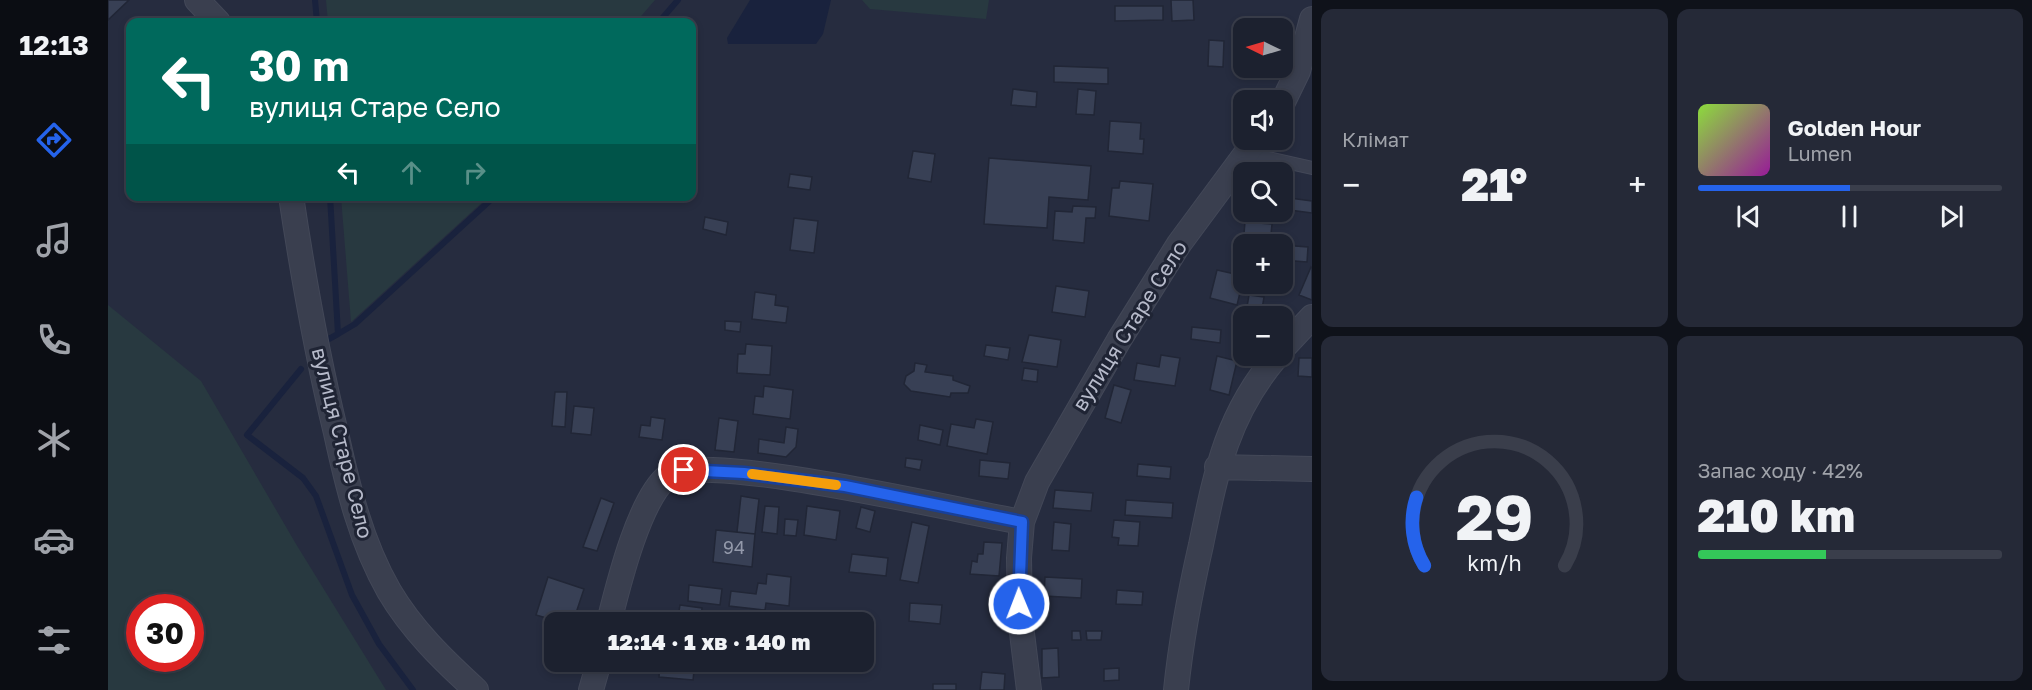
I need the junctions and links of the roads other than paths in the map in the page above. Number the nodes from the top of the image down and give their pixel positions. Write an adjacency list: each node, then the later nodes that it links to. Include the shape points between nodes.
1 (197, 0): 2 (street)
2 (214, 18)
3 (1312, 19): 4 (street)
4 (1289, 90)
5 (1248, 150): 14 (street, вулиця Старе Село, via 1179,244 1119,340 1037,482)
6 (1262, 150): 7 (lane)
7 (1312, 168)
8 (292, 201): 17 (street, вулиця Старе Село, via 331,413 367,544 403,613 439,656)
9 (1312, 317): 10 (street)
10 (1293, 337)
11 (1269, 366): 12 (street, via 1247,395)
12 (1217, 467): 13 (street); 20 (street, via 1186,616)
13 (1312, 468)
14 (1022, 522): 15 (street, via 845,486 684,470 669,476 648,505); 19 (street, вулиця Старе Село, via 1019,591)
15 (612, 612)
16 (596, 672): 18 (street)
17 (476, 690)
18 (591, 690)
19 (1029, 690)
20 (1176, 690)

